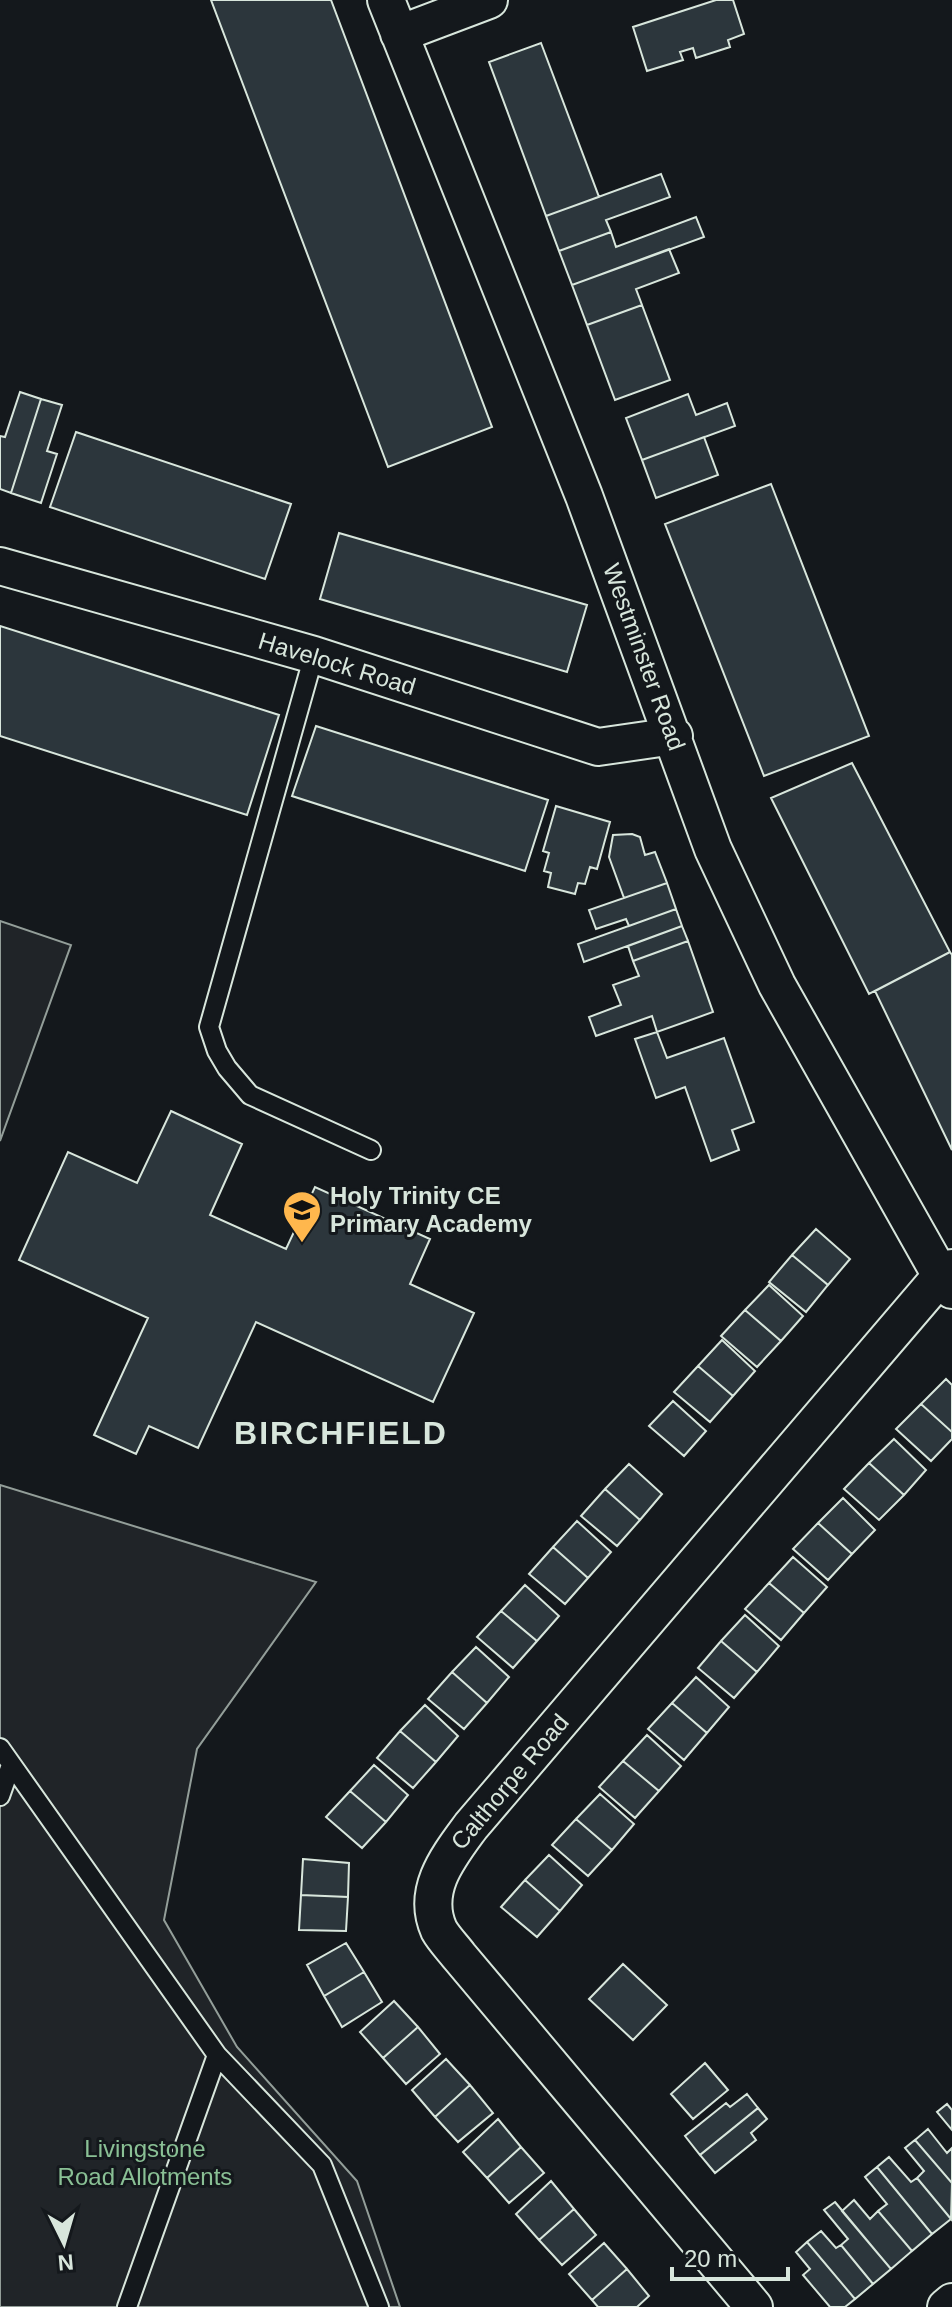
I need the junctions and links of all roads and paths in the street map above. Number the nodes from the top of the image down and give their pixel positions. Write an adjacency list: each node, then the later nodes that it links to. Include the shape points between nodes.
1 (386, 0): 3 (street, Westminster Road)
2 (489, 0): 3 (street)
3 (399, 34): 6 (street, Westminster Road)
4 (0, 566): 5 (street, Havelock Road)
5 (314, 655): 6 (street, Havelock Road, via 598,747); 7 (lane, via 209,1027 227,1068 250,1095)
6 (674, 736): 8 (street, Westminster Road, via 713,849 777,985)
7 (371, 1150)
8 (948, 1278): 16 (street, Calthorpe Road, via 471,1826 443,1863 435,1888 439,1930)
9 (0, 1748): 10 (lane)
10 (11, 1765): 11 (lane); 12 (lane)
11 (0, 1796)
12 (217, 2055): 14 (lane); 15 (lane, via 322,2165)
13 (952, 2302): 17 (street)
14 (127, 2307)
15 (379, 2307)
16 (754, 2307)
17 (946, 2307)

